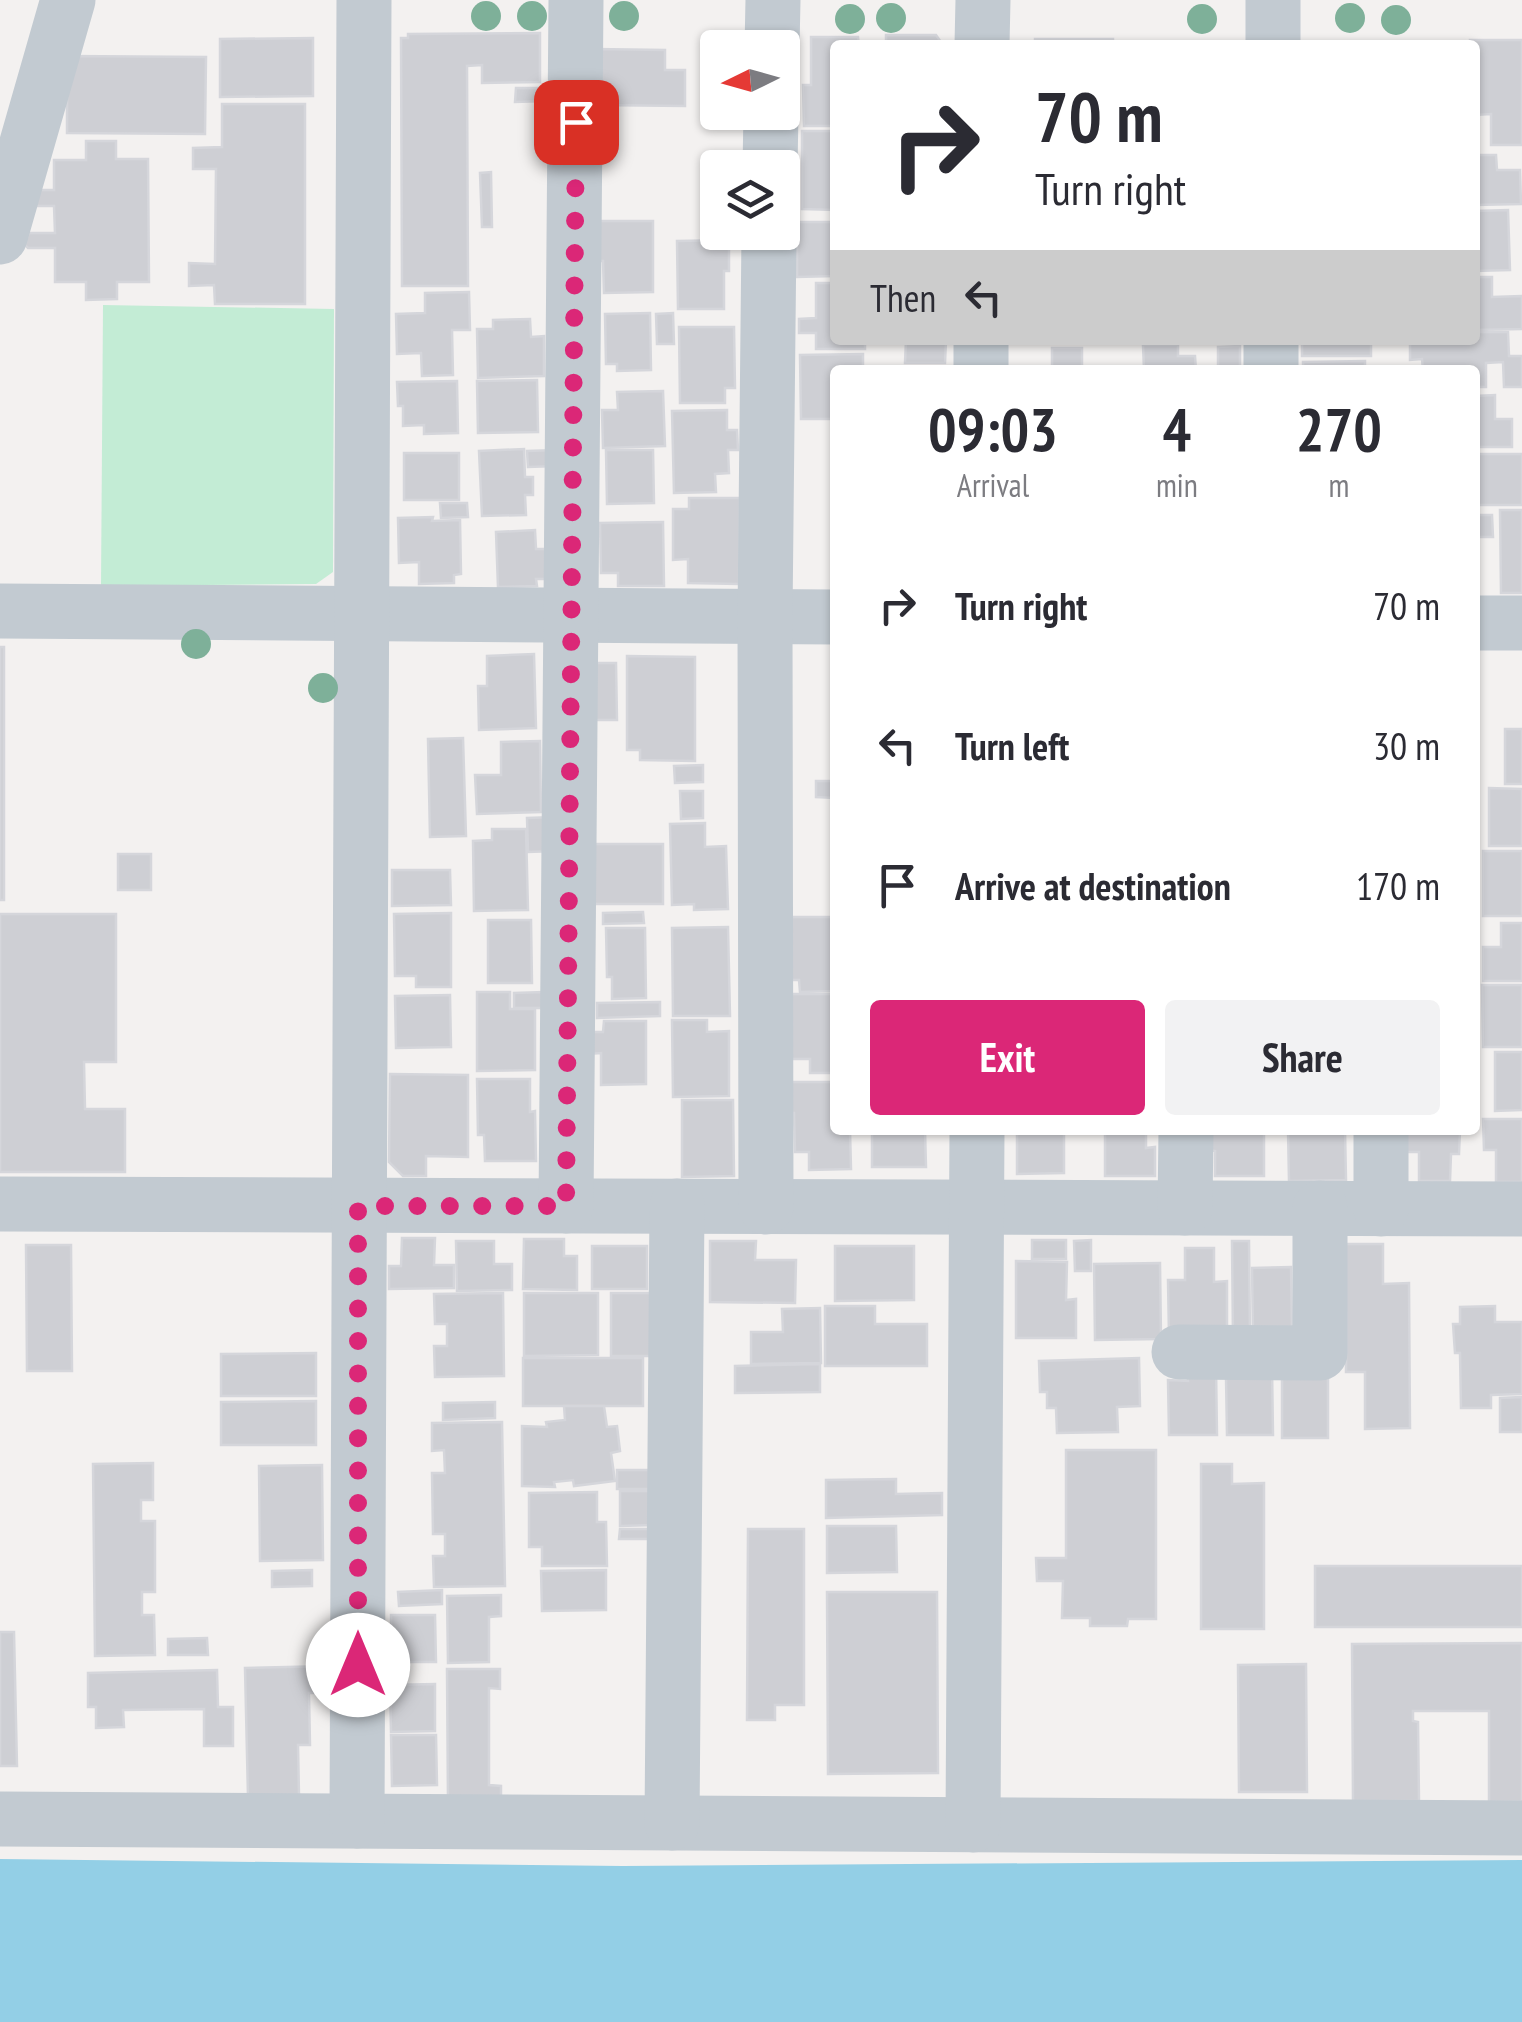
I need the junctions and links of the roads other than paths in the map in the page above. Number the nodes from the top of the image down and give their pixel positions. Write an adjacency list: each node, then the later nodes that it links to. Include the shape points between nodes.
1 (68, 0): 10 (street)
2 (364, 0): 13 (street)
3 (576, 0): 14 (street)
4 (773, 0): 7 (street)
5 (983, 0): 8 (street)
6 (1273, 0): 9 (street)
7 (772, 30)
8 (982, 40)
9 (1273, 40)
10 (0, 237)
11 (770, 250): 15 (street)
12 (0, 611): 13 (street)
13 (362, 614): 14 (street); 23 (street)
14 (572, 615): 15 (street); 24 (street)
15 (765, 617): 16 (street); 26 (street)
16 (830, 617)
17 (1480, 622): 18 (street)
18 (1522, 623)
19 (976, 1135): 27 (street)
20 (1186, 1135): 28 (street)
21 (1381, 1135): 30 (street)
22 (0, 1204): 23 (street)
23 (358, 1206): 24 (street); 34 (street)
24 (566, 1206): 25 (street)
25 (677, 1206): 26 (street); 35 (street)
26 (766, 1207): 27 (street)
27 (976, 1208): 28 (street); 36 (street)
28 (1185, 1208): 29 (street)
29 (1320, 1208): 30 (street); 32 (street, via 1320,1353)
30 (1380, 1209): 31 (street)
31 (1522, 1209)
32 (1179, 1352)
33 (0, 1819): 34 (street)
34 (358, 1821): 35 (street)
35 (672, 1823): 36 (street)
36 (973, 1824): 37 (street)
37 (1522, 1828)

